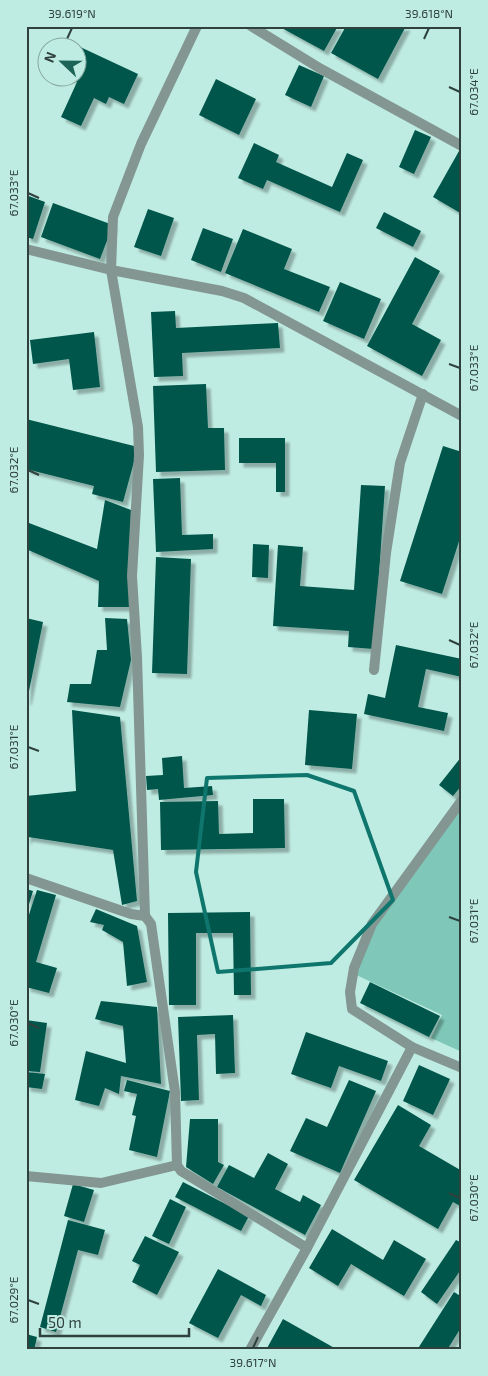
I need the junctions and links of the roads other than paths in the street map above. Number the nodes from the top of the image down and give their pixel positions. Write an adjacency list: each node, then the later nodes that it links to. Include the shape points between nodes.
1 (197, 26): 5 (street, via 141,144 113,217)
2 (251, 26): 3 (street)
3 (462, 146)
4 (26, 249): 5 (street)
5 (111, 270): 6 (street, via 244,298); 11 (street, via 138,427 132,576)
6 (423, 394): 7 (street); 8 (street, via 400,463 386,553)
7 (462, 416)
8 (374, 670)
9 (462, 800): 12 (street, via 372,924 354,968 350,992 352,1009)
10 (26, 878): 11 (street)
11 (145, 916): 14 (street, via 151,924 175,1092)
12 (412, 1047): 13 (street); 16 (street)
13 (462, 1068)
14 (177, 1165): 15 (street, via 102,1183); 16 (street, via 181,1171)
15 (26, 1176)
16 (307, 1248): 17 (street)
17 (250, 1350)

